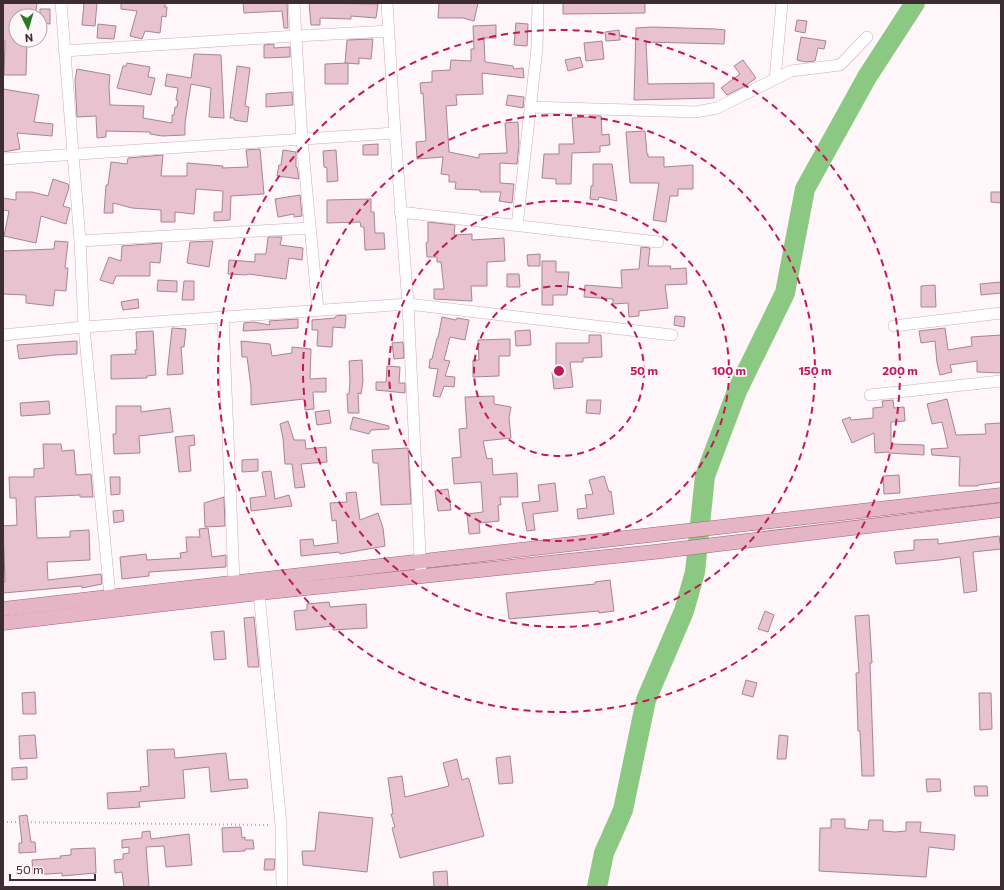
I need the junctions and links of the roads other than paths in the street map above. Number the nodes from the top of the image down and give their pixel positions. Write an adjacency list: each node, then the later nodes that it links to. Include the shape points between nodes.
1 (60, 3): 9 (street)
2 (294, 3): 7 (street)
3 (388, 3): 6 (street)
4 (538, 3): 11 (street, via 537,48)
5 (782, 3): 10 (street)
6 (389, 31): 7 (street); 12 (street)
7 (296, 36): 9 (street); 13 (street)
8 (866, 37): 10 (street, via 840,65 791,71)
9 (64, 51): 14 (street)
10 (775, 79): 11 (street, via 717,108 696,112)
11 (530, 107): 17 (street)
12 (395, 133): 13 (street); 16 (street)
13 (302, 140): 14 (street); 18 (street)
14 (73, 155): 15 (street); 19 (street)
15 (3, 159)
16 (400, 212): 17 (street); 21 (street)
17 (517, 226): 20 (street)
18 (310, 228): 19 (street); 22 (street)
19 (80, 241): 26 (street)
20 (658, 242)
21 (408, 304): 22 (street); 28 (street); 33 (street)
22 (318, 310): 24 (street)
23 (1001, 313): 25 (street)
24 (222, 317): 26 (street); 35 (street)
25 (894, 326)
26 (84, 327): 27 (street); 37 (street)
27 (3, 335)
28 (672, 335)
29 (1001, 381): 30 (street)
30 (870, 395)
31 (1001, 495): 33 (main road)
32 (1001, 510): 34 (main road, via 654,552)
33 (420, 560): 34 (street); 35 (main road)
34 (421, 576): 36 (main road)
35 (234, 581): 37 (main road)
36 (258, 593): 39 (main road); 40 (street, via 281,825)
37 (110, 596): 38 (main road)
38 (3, 609)
39 (3, 623)
40 (282, 887)

